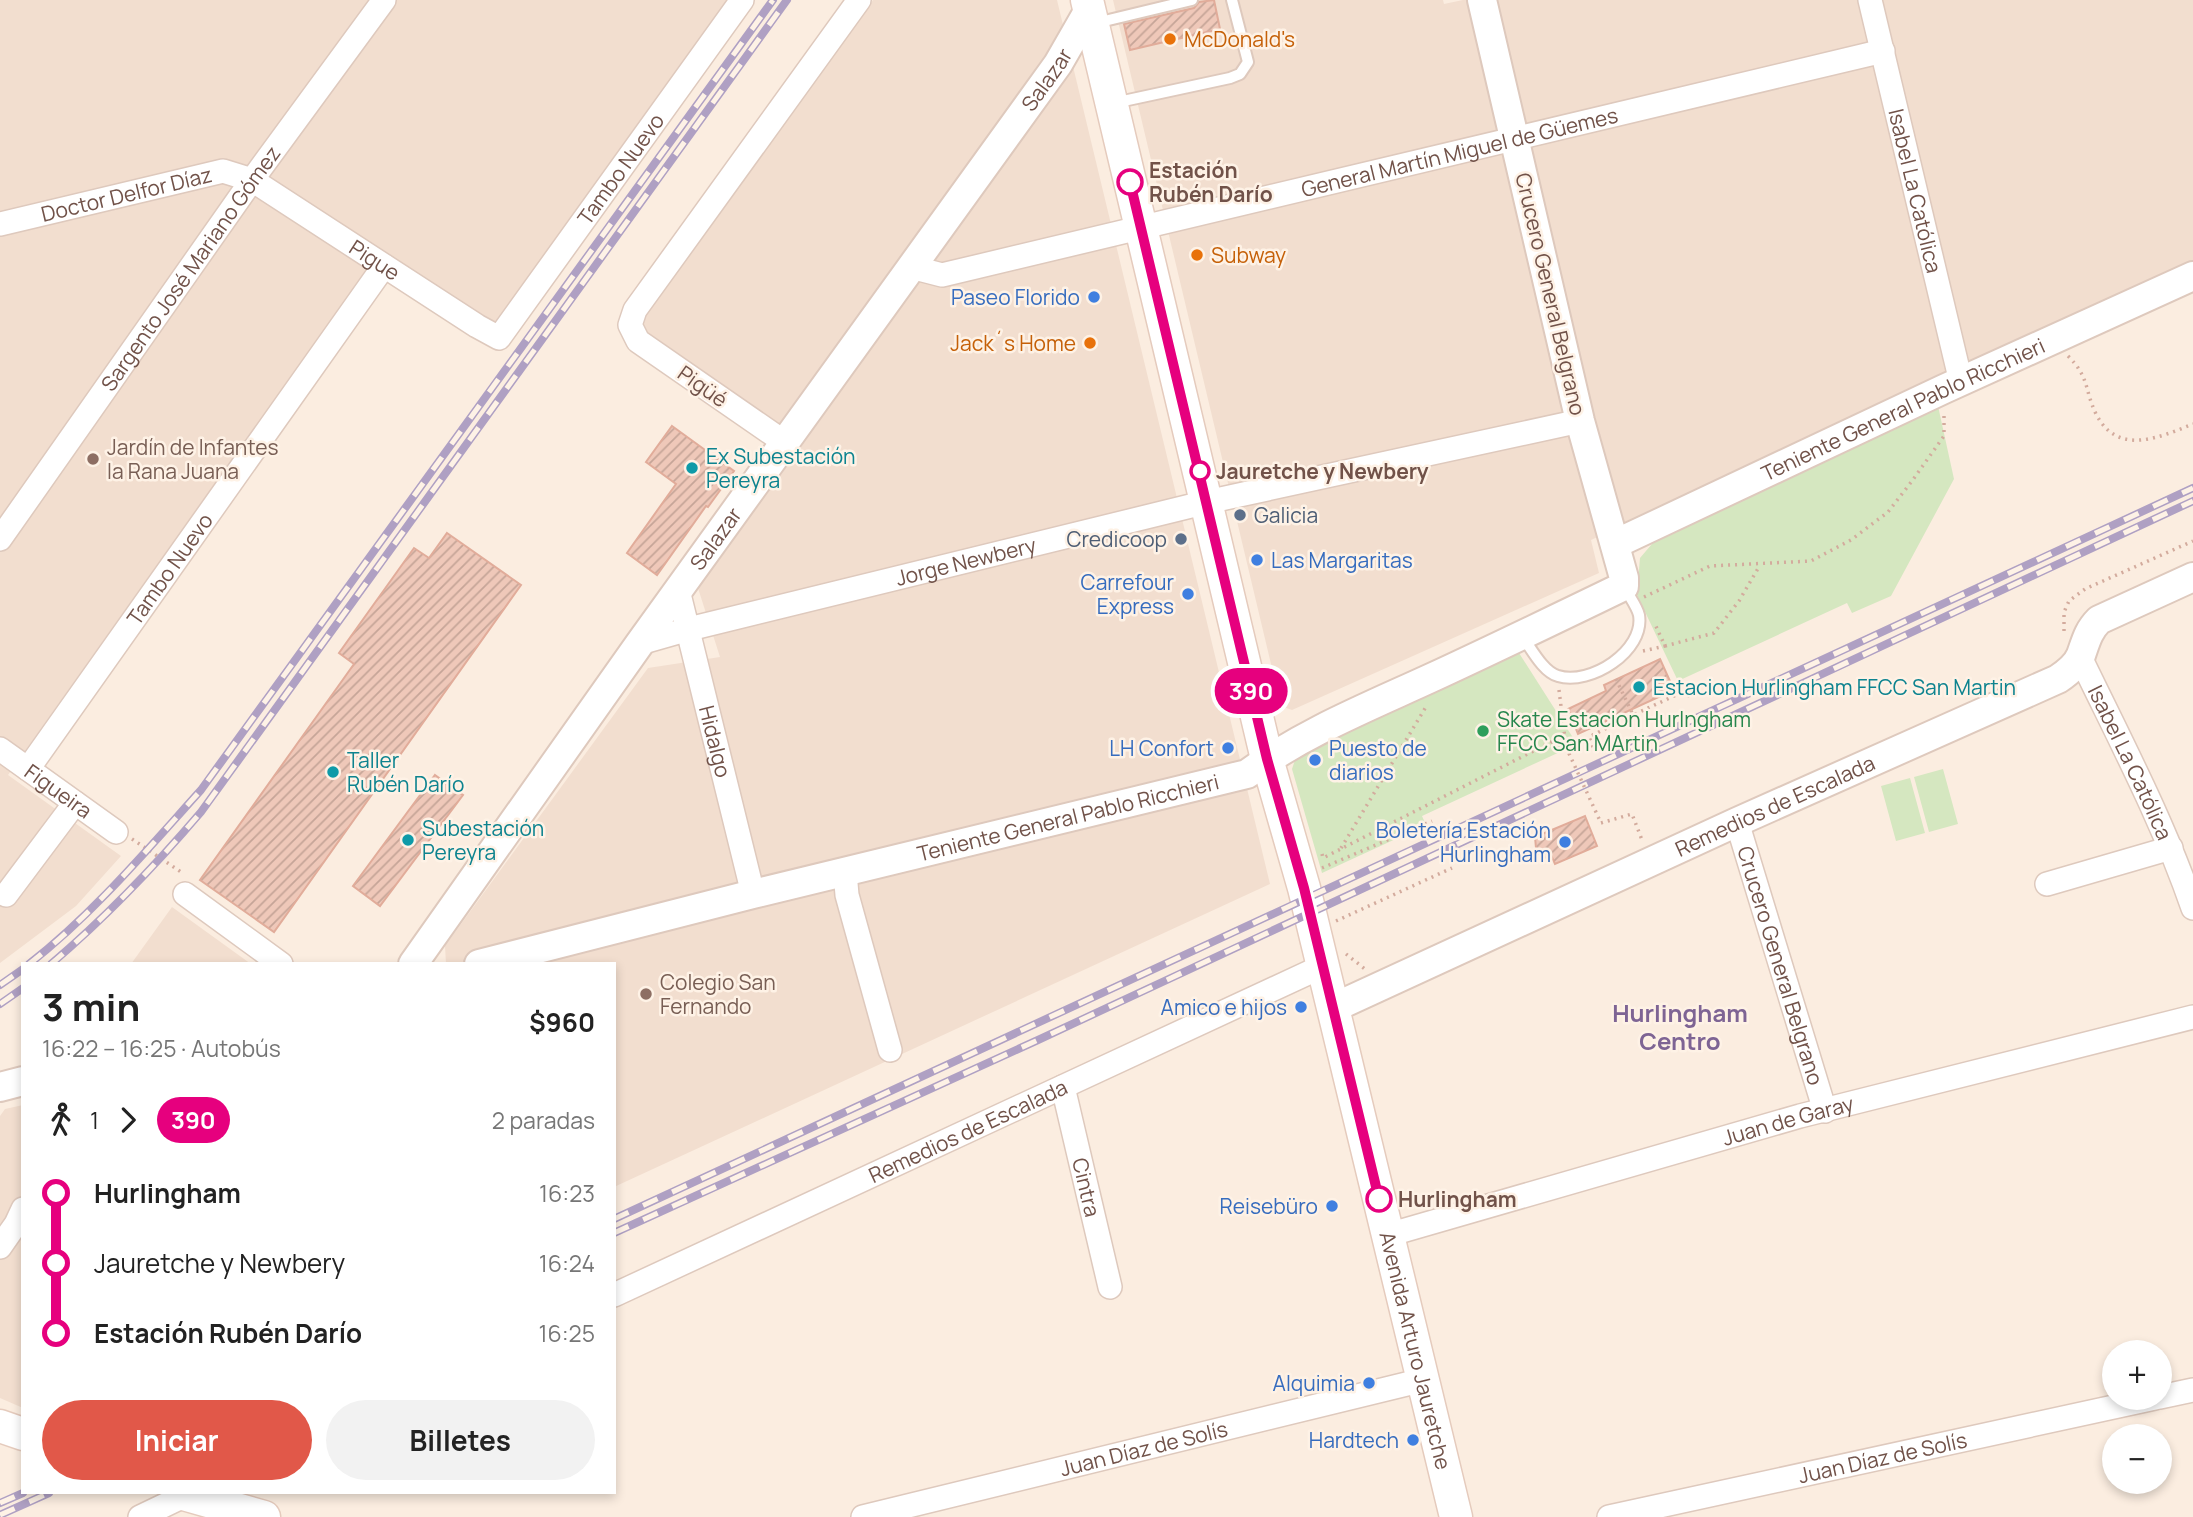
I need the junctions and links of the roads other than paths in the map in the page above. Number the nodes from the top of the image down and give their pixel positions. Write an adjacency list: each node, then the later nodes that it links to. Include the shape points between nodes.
1 (384, 0): 12 (street, Sargento José Mariano Gómez)
2 (742, 0): 18 (street, Tambo Nuevo)
3 (859, 0): 21 (street, Pigüé, via 635,310 630,325 638,341)
4 (1192, 0): 8 (lane)
5 (1232, 0): 10 (lane, via 1248,62 1240,74)
6 (1482, 0): 11 (street, Crucero General Belgrano)
7 (1870, 0): 9 (street, Isabel La Católica)
8 (1089, 11): 10 (main road, Avenida Arturo Jauretche); 16 (street, Salazar, via 1058,64)
9 (1883, 51): 11 (street, General Martín Miguel de Güemes); 19 (street, Isabel La Católica)
10 (1111, 104): 14 (main road, Avenida Arturo Jauretche)
11 (1514, 139): 14 (street, General Martín Miguel de Güemes); 20 (street, Crucero General Belgrano)
12 (252, 180): 13 (street, Doctor Delfor Díaz, via 223,171); 15 (street, Pigue); 23 (street, Sargento José Mariano Gómez)
13 (0, 224)
14 (1141, 226): 16 (street, General Martín Miguel de Güemes, via 942,275); 22 (main road, Avenida Arturo Jauretche)
15 (384, 265): 18 (street, Pigue); 34 (street, Tambo Nuevo)
16 (911, 267): 21 (street, Salazar)
17 (2193, 276): 19 (street, Teniente General Pablo Ricchieri)
18 (499, 338)
19 (1953, 385): 24 (street, Teniente General Pablo Ricchieri)
20 (1580, 421): 22 (street, Jorge Newbery); 24 (street, Crucero General Belgrano)
21 (784, 442): 26 (street, Salazar)
22 (1207, 502): 28 (street, Jorge Newbery); 33 (main road, Avenida Arturo Jauretche)
23 (4, 528)
24 (1615, 544): 27 (street, Crucero General Belgrano)
25 (2193, 577): 31 (street, Remedios de Escalada, via 2099,620)
26 (678, 590): 28 (street, Hidalgo); 30 (street, Salazar)
27 (1633, 592): 29 (street, Teniente General Pablo Ricchieri); 29 (lane, via 1639,614 1633,645 1590,674 1557,676)
28 (689, 629): 30 (street, Jorge Newbery); 42 (street, Hidalgo)
29 (1522, 636): 33 (street, Teniente General Pablo Ricchieri, via 1331,723)
30 (640, 643): 46 (street, Salazar)
31 (2080, 657): 36 (street, Remedios de Escalada, via 2058,679); 38 (street, Isabel La Católica)
32 (0, 749): 34 (street, Figueira)
33 (1267, 759): 39 (street, Teniente General Pablo Ricchieri, via 1247,774); 48 (main road, Avenida Arturo Jauretche)
34 (28, 769): 35 (street, Figueira)
35 (75, 803): 37 (street, Figueira); 43 (street)
36 (1737, 822): 49 (street, Remedios de Escalada); 55 (street, Crucero General Belgrano)
37 (116, 832)
38 (2171, 848): 40 (street); 44 (street, Isabel La Católica)
39 (845, 872): 42 (street, Teniente General Pablo Ricchieri); 51 (street, via 846,895)
40 (2047, 884)
41 (185, 894): 45 (street)
42 (754, 894): 47 (street, Teniente General Pablo Ricchieri)
43 (6, 895)
44 (2193, 908)
45 (278, 962)
46 (413, 962)
47 (487, 962)
48 (1323, 966): 49 (main road, Avenida Arturo Jauretche); 54 (street, Remedios de Escalada)
49 (1333, 1007): 57 (main road, Avenida Arturo Jauretche)
50 (2193, 1017): 55 (street, Juan de Garay)
51 (890, 1050)
52 (21, 1082): 53 (street)
53 (0, 1087)
54 (1063, 1087): 59 (street, Cintra); 60 (street, Remedios de Escalada)
55 (1825, 1111): 57 (street, Juan de Garay)
56 (21, 1213): 58 (street)
57 (1388, 1235): 61 (main road, Avenida Arturo Jauretche)
58 (0, 1247)
59 (1111, 1287)
60 (616, 1294)
61 (1423, 1380): 71 (street, Juan Díaz de Solís); 72 (main road, Avenida Arturo Jauretche)
62 (2193, 1390): 63 (street, Juan Díaz de Solís)
63 (2172, 1395)
64 (2102, 1410): 73 (street, Juan Díaz de Solís)
65 (0, 1426): 66 (main road)
66 (21, 1433)
67 (183, 1494): 69 (street)
68 (188, 1494): 70 (main road)
69 (146, 1516)
70 (264, 1517)
71 (863, 1517)
72 (1456, 1517)
73 (1609, 1517)

